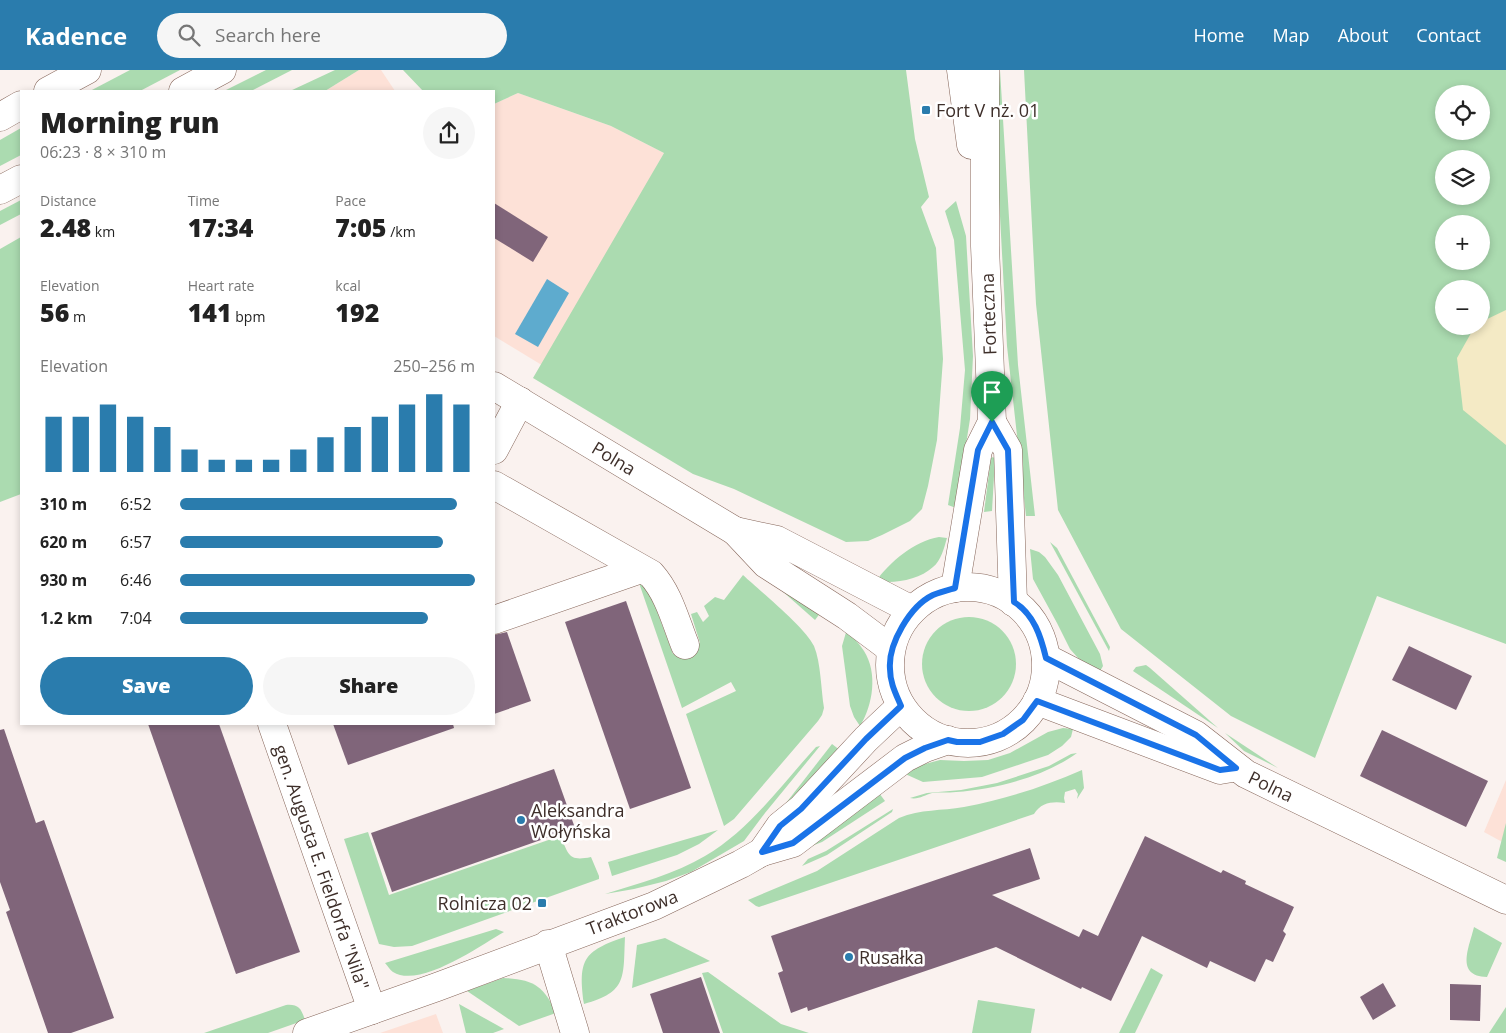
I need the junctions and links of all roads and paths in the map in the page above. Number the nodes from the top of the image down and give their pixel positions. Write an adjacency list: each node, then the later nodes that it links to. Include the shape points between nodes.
1 (87, 70): 5 (street)
2 (222, 70): 6 (street)
3 (961, 70): 11 (street, Forteczna)
4 (985, 70): 11 (street, Forteczna)
5 (50, 90)
6 (185, 90)
7 (20, 106): 8 (street)
8 (0, 117)
9 (20, 180): 10 (street)
10 (0, 190)
11 (985, 246): 14 (street, Forteczna)
12 (495, 387): 13 (street, Polna)
13 (520, 401): 15 (street); 17 (street, Polna)
14 (992, 422): 19 (street, Forteczna, via 978,450); 20 (street, via 1008,450)
15 (495, 448)
16 (495, 486): 18 (street)
17 (735, 531): 21 (street, Polna, via 777,540); 24 (street, Polna, via 766,564 847,616)
18 (641, 569): 22 (street); 23 (street, via 661,585)
19 (955, 588): 20 (street, via 990,591); 21 (street, via 932,596)
20 (1014, 602): 25 (street, via 1031,620 1041,638)
21 (912, 610): 24 (street)
22 (495, 620)
23 (684, 645)
24 (891, 649): 27 (street, via 889,669)
25 (1046, 658): 26 (street, via 1044,688); 30 (street, Polna, via 1196,735)
26 (1037, 701): 29 (street, via 1023,720 1003,734 980,742); 30 (street, via 1220,770)
27 (901, 706): 29 (street, via 934,736); 31 (street, Traktorowa, via 801,809 780,826)
28 (272, 725): 34 (street, gen. Augusta E. Fieldorfa "Nila")
29 (948, 740): 31 (street, via 905,758 793,843)
30 (1236, 768): 32 (street, Polna)
31 (762, 852): 33 (street, Traktorowa, via 654,906)
32 (1506, 900)
33 (548, 944): 34 (street, Traktorowa); 36 (street)
34 (372, 1010): 35 (street, Traktorowa)
35 (307, 1033)
36 (575, 1033)

